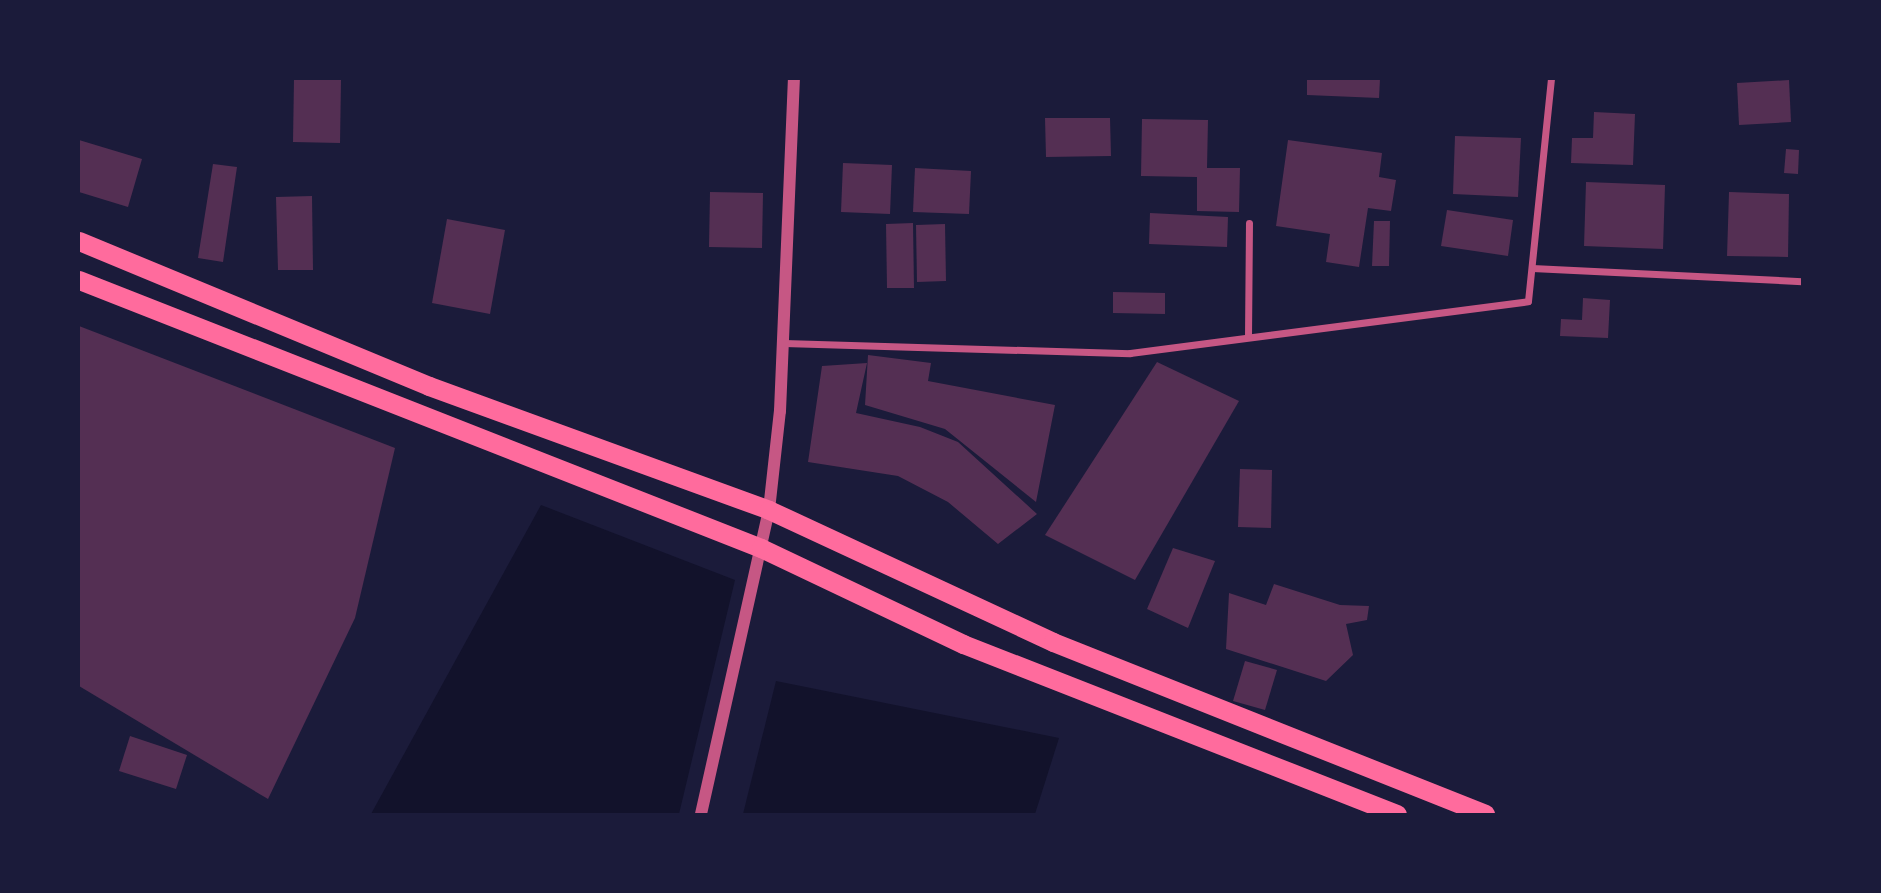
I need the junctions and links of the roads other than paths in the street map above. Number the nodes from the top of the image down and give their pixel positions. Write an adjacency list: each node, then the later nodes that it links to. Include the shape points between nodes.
1 (794, 79): 9 (street)
2 (1551, 79): 5 (street)
3 (1249, 223): 8 (street)
4 (79, 240): 10 (highway, via 429,386)
5 (1532, 268): 7 (street); 8 (street, via 1528,301)
6 (79, 280): 11 (highway)
7 (1802, 281)
8 (1248, 337): 9 (street, via 1130,353)
9 (784, 342): 10 (street)
10 (769, 510): 11 (street); 14 (highway, via 1054,642)
11 (761, 548): 12 (street); 13 (highway, via 963,644)
12 (701, 814)
13 (1397, 814)
14 (1485, 814)

